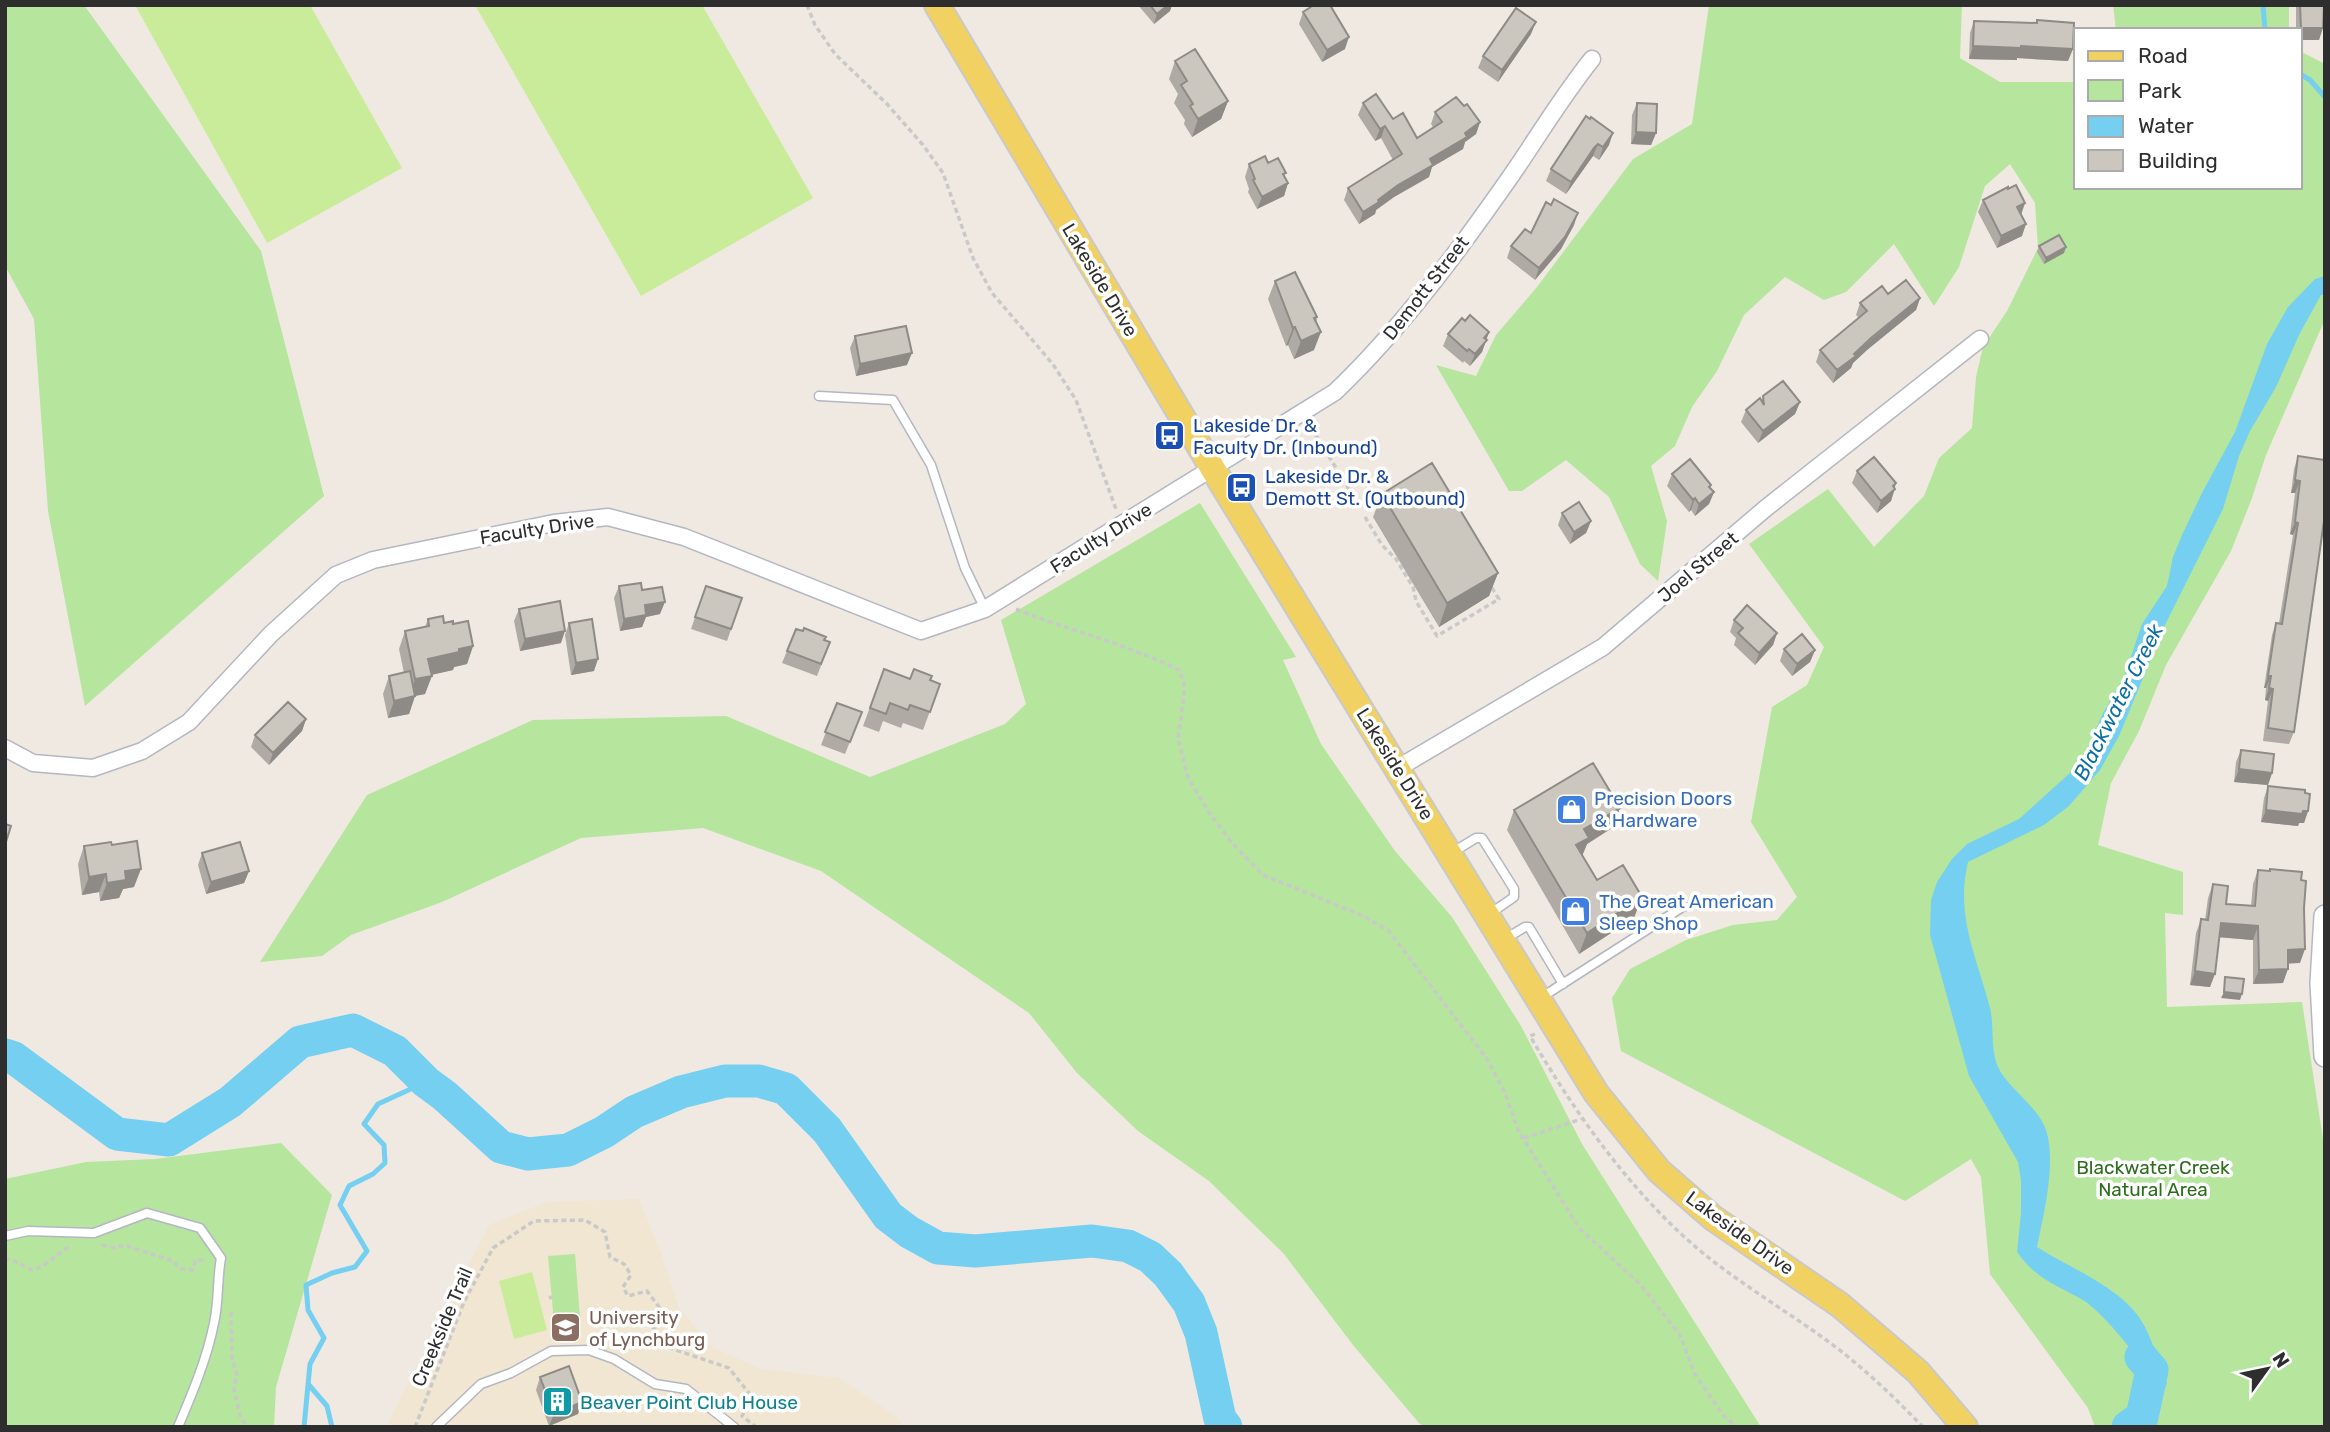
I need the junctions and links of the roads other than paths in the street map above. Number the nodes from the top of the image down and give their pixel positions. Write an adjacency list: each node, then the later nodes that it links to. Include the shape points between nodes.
1 (937, 5): 5 (main road, Lakeside Drive)
2 (1592, 59): 5 (street, Demott Street, via 1481,219 1373,356 1335,391)
3 (1980, 339): 8 (street, Joel Street, via 1766,508 1603,647)
4 (819, 396): 6 (lane, via 894,400 931,465 965,568)
5 (1213, 469): 6 (street, Faculty Drive); 8 (main road, Lakeside Drive)
6 (985, 609): 7 (street, Faculty Drive, via 921,631 684,537 608,517 554,523 373,560 337,575 271,634 189,722 142,751 93,768 33,763)
7 (5, 748)
8 (1398, 768): 9 (main road, Lakeside Drive)
9 (1450, 853): 11 (main road, Lakeside Drive); 11 (lane, via 1476,838 1487,842 1516,893)
10 (1684, 906): 14 (lane)
11 (1487, 915): 13 (main road, Lakeside Drive)
12 (2325, 916): 16 (main road, via 2321,983)
13 (1503, 941): 14 (lane, via 1525,926 1529,928); 15 (main road, Lakeside Drive)
14 (1563, 984): 15 (lane)
15 (1538, 999): 21 (main road, Lakeside Drive, via 1596,1093 1659,1171 1713,1218 1840,1305 1918,1372)
16 (2325, 1056)
17 (5, 1236): 18 (lane, via 28,1231 94,1233 147,1213 200,1228 221,1258 215,1321)
18 (178, 1427)
19 (436, 1427): 20 (lane, via 481,1384 551,1351 589,1350 655,1384 687,1389)
20 (734, 1427)
21 (1965, 1427)

